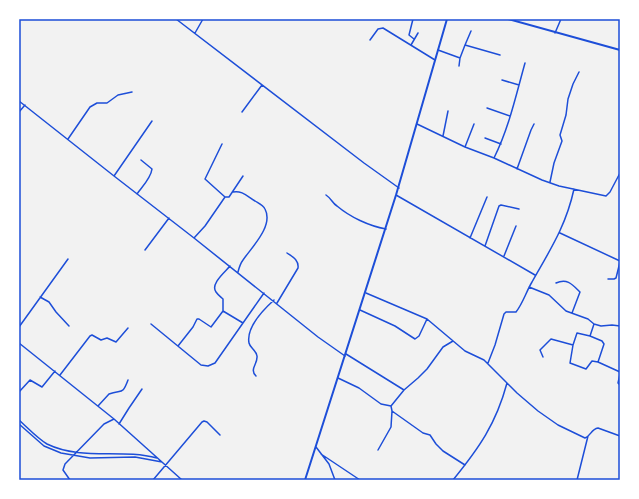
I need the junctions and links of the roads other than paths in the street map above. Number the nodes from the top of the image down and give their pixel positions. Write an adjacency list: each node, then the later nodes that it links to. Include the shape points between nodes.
1 (176, 19): 9 (street)
2 (203, 19): 9 (street)
3 (413, 19): 12 (street, via 409,35)
4 (447, 19): 16 (main road)
5 (508, 19): 11 (main road)
6 (556, 20): 7 (street)
7 (560, 20): 11 (street)
8 (470, 31): 15 (street)
9 (194, 33): 25 (street)
10 (418, 33): 12 (street)
11 (555, 33): 17 (main road)
12 (414, 39): 14 (street)
13 (370, 40): 14 (street, via 382,27)
14 (411, 45): 20 (street)
15 (465, 45): 18 (street); 19 (street)
16 (438, 50): 19 (street); 20 (main road)
17 (620, 50)
18 (500, 55)
19 (460, 58): 22 (street)
20 (435, 60): 36 (main road)
21 (525, 63): 26 (street)
22 (459, 66)
23 (579, 72): 51 (street, via 568,99 560,135 562,141)
24 (502, 80): 26 (street)
25 (262, 84): 33 (street); 52 (street)
26 (519, 85): 34 (street)
27 (132, 92): 41 (street, via 90,107)
28 (19, 101): 29 (street)
29 (25, 105): 32 (street); 41 (street)
30 (487, 108): 34 (street)
31 (448, 111): 39 (street)
32 (19, 112)
33 (242, 112)
34 (510, 116): 43 (street)
35 (152, 121): 49 (street)
36 (417, 124): 39 (street); 52 (main road)
37 (474, 124): 44 (street)
38 (534, 124): 47 (street)
39 (443, 136): 44 (street)
40 (485, 138): 43 (street)
41 (68, 139): 49 (street)
42 (222, 144): 58 (street, via 205,179)
43 (501, 144): 45 (street)
44 (466, 147): 45 (street)
45 (494, 158): 47 (street)
46 (141, 160): 55 (street, via 152,171)
47 (517, 169): 51 (street)
48 (620, 173): 53 (street, via 607,196)
49 (114, 176): 55 (street)
50 (243, 176): 54 (street)
51 (550, 182): 53 (street)
52 (399, 188): 57 (main road)
53 (574, 189): 64 (street)
54 (233, 192): 58 (street, via 229,197); 74 (street, via 243,193 266,211 265,226 260,237 242,261)
55 (137, 194): 61 (street)
56 (326, 195): 63 (street, via 336,206 351,215)
57 (396, 195): 63 (main road); 66 (street)
58 (225, 197): 65 (street)
59 (487, 197): 66 (street)
60 (519, 209): 67 (street, via 499,206)
61 (169, 218): 65 (street); 68 (street)
62 (516, 226): 70 (street)
63 (386, 229): 80 (main road)
64 (560, 233): 72 (street); 75 (street)
65 (194, 238): 73 (street)
66 (470, 238): 67 (street)
67 (485, 246): 70 (street)
68 (146, 250)
69 (287, 253): 83 (street, via 296,260 298,268)
70 (503, 257): 75 (street)
71 (68, 259): 81 (street)
72 (620, 262): 76 (street, via 616,278)
73 (230, 266): 74 (street); 85 (street, via 215,286 216,292 223,299)
74 (238, 272): 79 (street)
75 (536, 275): 78 (street)
76 (608, 279)
77 (556, 283): 86 (street, via 562,280 569,282 580,292)
78 (529, 287): 86 (street, via 549,295 564,310); 103 (street, via 517,312 504,314)
79 (264, 293): 82 (street); 88 (street)
80 (366, 293): 84 (main road); 87 (street)
81 (40, 297): 91 (street, via 49,302); 93 (street)
82 (274, 300): 83 (street); 107 (street, via 253,325 249,334 250,345 257,357 253,369)
83 (277, 303): 100 (street, via 318,337)
84 (360, 310): 87 (street, via 395,326 415,339); 100 (main road)
85 (223, 311): 88 (street); 99 (street, via 211,327 197,319)
86 (572, 313): 90 (street)
87 (427, 319): 96 (street)
88 (243, 323): 99 (street, via 212,365 201,365)
89 (151, 324): 99 (street)
90 (594, 324): 92 (street); 95 (street)
91 (69, 326)
92 (620, 326)
93 (19, 327)
94 (128, 328): 106 (street, via 116,342 90,336)
95 (590, 336): 98 (street, via 577,333); 102 (street, via 604,343)
96 (453, 341): 103 (street, via 465,351); 113 (street, via 443,347 427,369)
97 (19, 343): 104 (street)
98 (573, 345): 101 (street, via 551,339 540,350); 102 (street, via 570,364 586,369 592,361)
99 (178, 346)
100 (346, 355): 108 (main road); 113 (street)
101 (543, 357)
102 (598, 362): 105 (street)
103 (488, 363): 110 (street)
104 (55, 371): 106 (street); 114 (street, via 42,388 29,380)
105 (620, 373): 111 (street)
106 (60, 375): 115 (street)
107 (256, 376)
108 (338, 378): 116 (street, via 359,388 381,404); 125 (main road)
109 (128, 380): 115 (street, via 123,391 109,394)
110 (507, 383): 123 (street, via 549,419 583,437); 133 (street, via 491,427)
111 (620, 385)
112 (142, 389): 121 (street)
113 (404, 390): 116 (street)
114 (19, 392)
115 (98, 406): 118 (street)
116 (392, 406): 117 (street)
117 (392, 411): 126 (street, via 391,427); 133 (street, via 423,433 430,435 443,451)
118 (114, 419): 121 (street); 127 (street, via 104,424)
119 (19, 420): 127 (street, via 46,443 58,449)
120 (19, 424): 129 (street, via 44,446)
121 (120, 424): 130 (street)
122 (220, 435): 132 (street, via 204,421)
123 (588, 436): 124 (street, via 598,428); 141 (street)
124 (620, 436)
125 (316, 447): 128 (street); 137 (main road)
126 (378, 450)
127 (77, 452): 129 (street); 130 (street, via 143,454)
128 (321, 454): 138 (street, via 329,464); 139 (street)
129 (73, 456): 131 (street, via 135,457); 134 (street, via 63,470)
130 (159, 459): 131 (street)
131 (163, 462): 132 (street)
132 (166, 465): 135 (street); 136 (street)
133 (465, 465): 140 (street)
134 (70, 480)
135 (154, 480)
136 (182, 480)
137 (305, 480)
138 (334, 480)
139 (360, 480)
140 (453, 480)
141 (577, 480)

